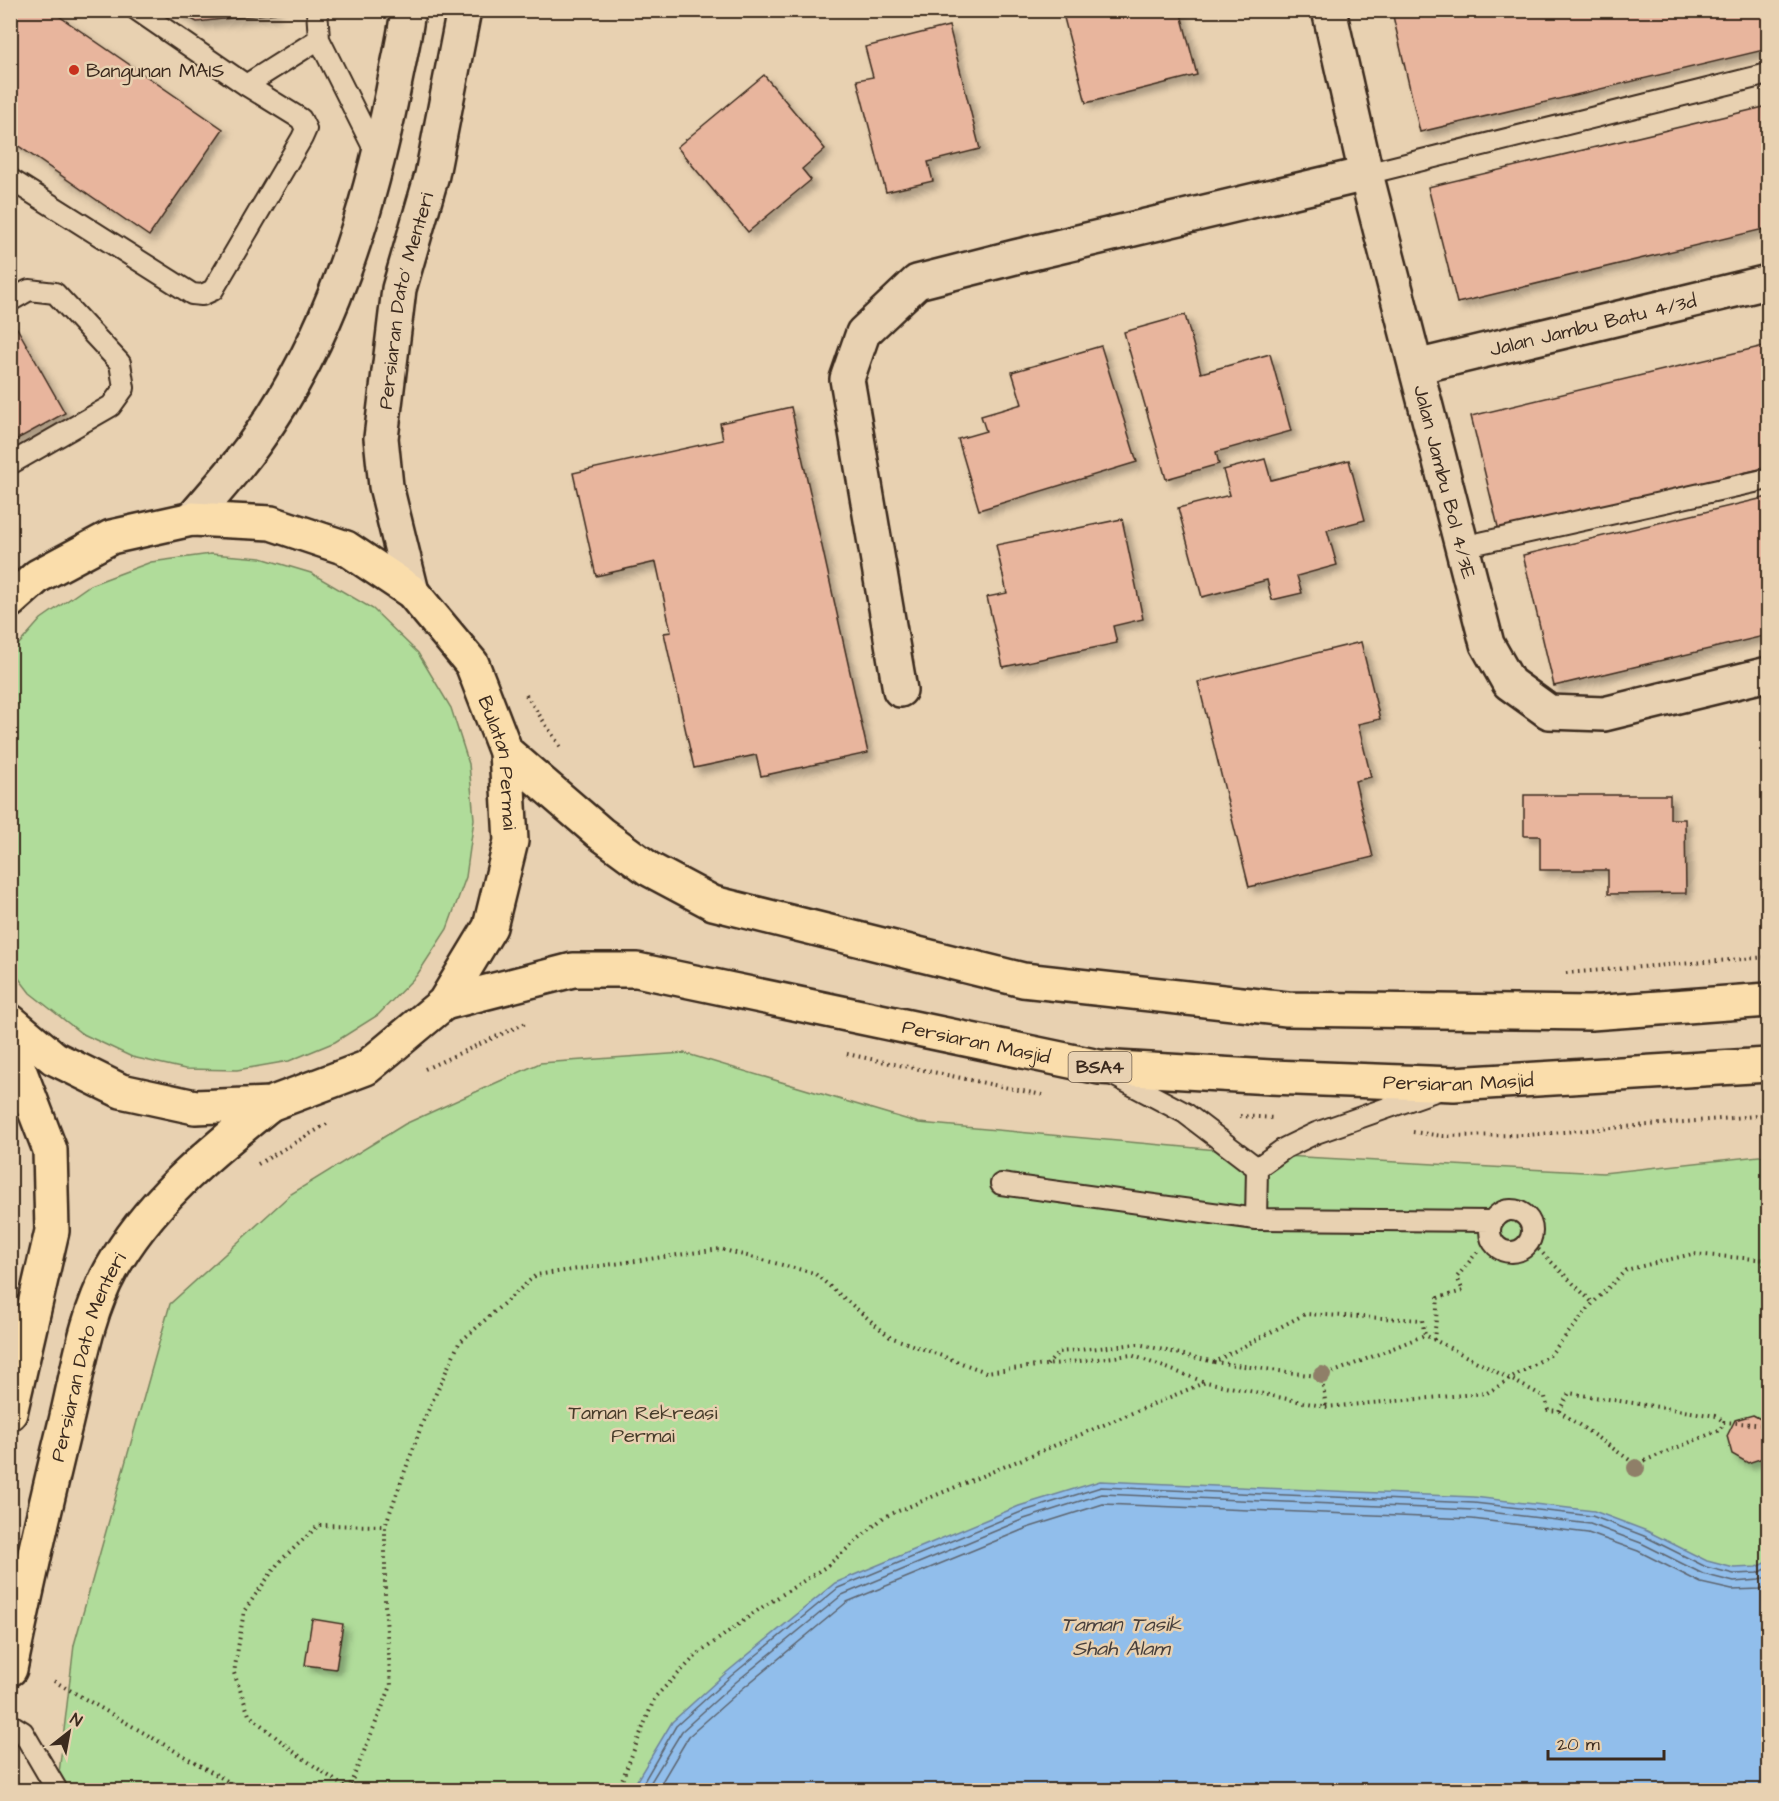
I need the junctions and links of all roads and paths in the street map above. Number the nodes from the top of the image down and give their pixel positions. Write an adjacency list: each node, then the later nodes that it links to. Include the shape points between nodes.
1 (137, 10): 8 (lane)
2 (317, 10): 6 (lane)
3 (408, 10): 9 (street)
4 (464, 10): 19 (street, Persiaran Dato' Menteri, via 432,176 399,289 381,438 386,486)
5 (1329, 10): 10 (street, Jalan Jambu Bol 4/3E)
6 (319, 39): 8 (lane); 9 (lane)
7 (1768, 74): 10 (lane)
8 (246, 85): 11 (lane, via 301,119 306,129 213,290 202,295 192,294)
9 (379, 159): 17 (street, via 358,233 317,336 256,442)
10 (1366, 174): 14 (street, Jalan Jambu Bol 4/3E); 22 (street, via 917,282 863,333 847,380)
11 (10, 179)
12 (1768, 282): 14 (street, Jalan Jambu Batu 4/3d)
13 (10, 301): 15 (lane, via 29,290 55,293 120,363 124,388 111,406)
14 (1416, 367): 18 (street, Jalan Jambu Bol 4/3E)
15 (10, 464)
16 (1768, 480): 18 (lane)
17 (192, 519): 19 (main road, Bulatan Permai, via 271,523 346,548); 20 (main road, Bulatan Permai, via 111,537 38,576)
18 (1462, 547): 21 (street, Jalan Jambu Bol 4/3E, via 1487,644 1509,683 1549,712 1604,714)
19 (412, 592): 25 (main road, Bulatan Permai, via 472,664)
20 (10, 601)
21 (1768, 674)
22 (900, 690)
23 (525, 694): 24 (path)
24 (563, 751)
25 (506, 752): 28 (main road, via 640,863 713,903 1023,980 1287,1009 1590,1013); 29 (main road, Bulatan Permai, via 511,841 490,927)
26 (1768, 957): 27 (path)
27 (1565, 974)
28 (1768, 1000)
29 (444, 1003): 35 (main road, Persiaran Masjid / BSA4, via 573,970 637,970); 39 (main road, Bulatan Permai, via 366,1068)
30 (10, 1021): 39 (main road, Bulatan Permai, via 54,1058 121,1091 195,1107)
31 (530, 1021): 36 (path)
32 (10, 1046): 64 (main road, via 50,1150 52,1231)
33 (845, 1054): 38 (path)
34 (1768, 1065): 37 (main road, Persiaran Masjid / BSA4)
35 (1099, 1067): 37 (main road, Persiaran Masjid / BSA4); 40 (lane)
36 (416, 1074)
37 (1454, 1084): 46 (lane, via 1316,1133)
38 (1052, 1096)
39 (270, 1104): 68 (main road, Persiaran Dato Menteri, via 186,1174 140,1226 111,1271 89,1322)
40 (1185, 1113): 42 (path); 46 (lane)
41 (1768, 1115): 44 (path, via 1528,1135 1443,1136)
42 (1278, 1119)
43 (330, 1123): 45 (path)
44 (1411, 1132)
45 (257, 1164)
46 (1257, 1168): 48 (lane)
47 (1001, 1184): 48 (lane)
48 (1256, 1219): 49 (lane)
49 (1490, 1229): 50 (lane, via 1498,1249 1504,1252 1519,1251); 50 (lane, via 1502,1211 1517,1211 1532,1226); 55 (path, via 1457,1276 1463,1291 1438,1298)
50 (1530, 1241): 53 (path)
51 (1767, 1260): 52 (path, via 1763,1271); 53 (path, via 1692,1254 1626,1270)
52 (1768, 1278)
53 (1593, 1302): 62 (path, via 1550,1354 1487,1393)
54 (1425, 1335): 55 (path, bridge); 56 (path, bridge, via 1422,1320 1305,1314); 58 (path)
55 (1434, 1340): 63 (path, bridge, via 1545,1397 1548,1410)
56 (1214, 1362): 57 (path, bridge, via 1138,1344 1059,1352); 59 (path)
57 (1047, 1365): 61 (path, via 1131,1355); 67 (path, via 986,1372 890,1336 814,1273 720,1249 536,1275 459,1343 422,1424)
58 (1327, 1375): 59 (path, via 1324,1371); 60 (path)
59 (1316, 1376): 60 (path)
60 (1322, 1380): 62 (path)
61 (1206, 1382): 62 (path); 74 (path, via 884,1517 827,1566 698,1654 655,1697)
62 (1326, 1407)
63 (1559, 1411): 65 (path, via 1569,1394 1716,1416); 65 (path, bridge, via 1637,1463 1720,1430)
64 (10, 1413)
65 (1724, 1422): 66 (path)
66 (1768, 1425)
67 (385, 1526): 71 (path, via 391,1686); 71 (path, via 319,1525 279,1562 244,1611 234,1673 249,1715)
68 (10, 1669)
69 (54, 1681): 73 (path)
70 (17, 1728): 72 (lane)
71 (349, 1790)
72 (57, 1791)
73 (243, 1791)
74 (618, 1791)

